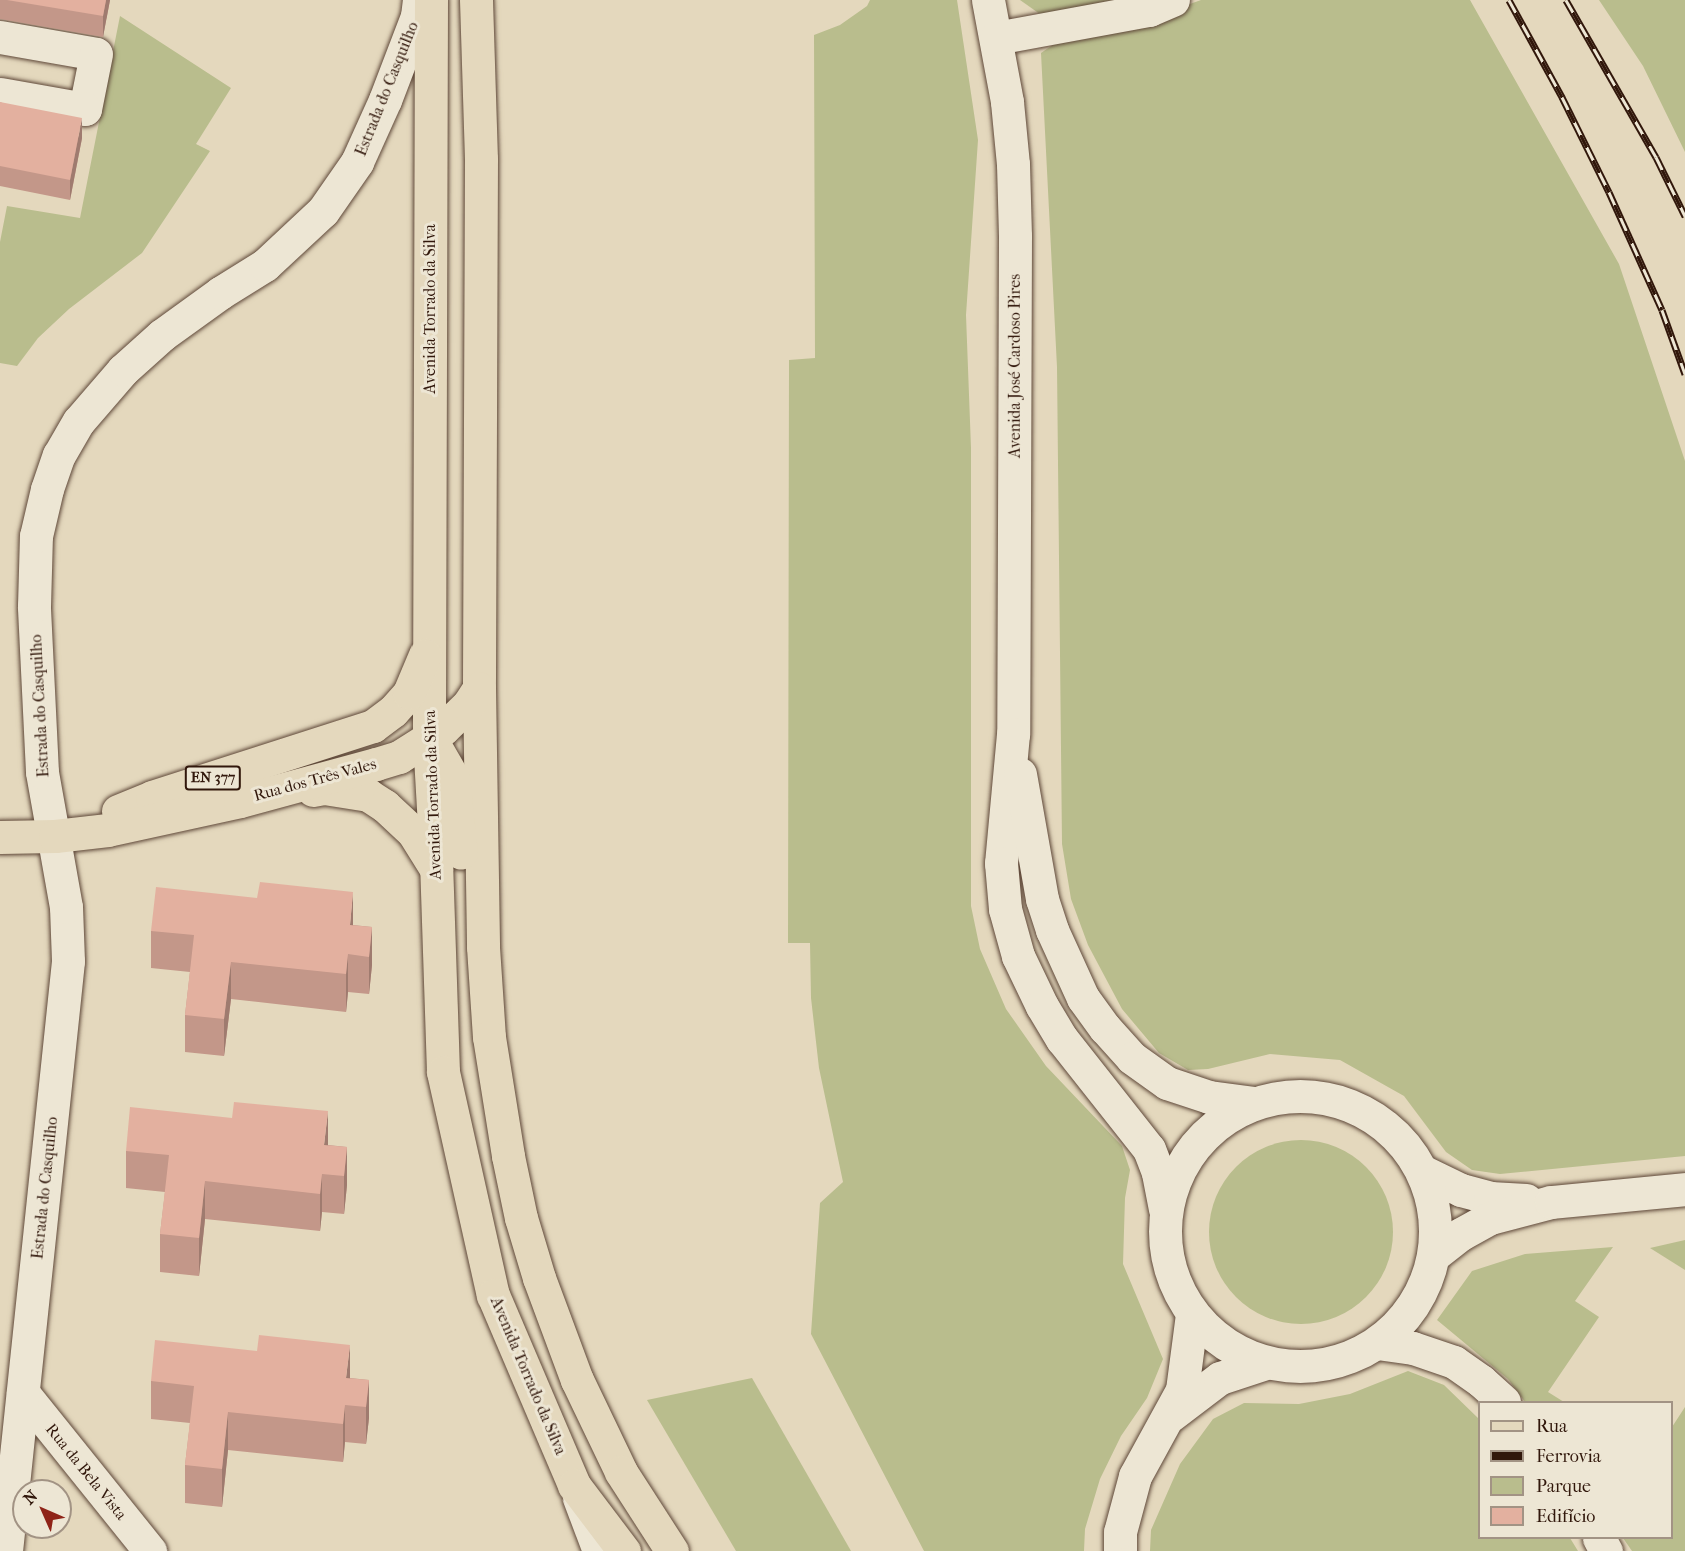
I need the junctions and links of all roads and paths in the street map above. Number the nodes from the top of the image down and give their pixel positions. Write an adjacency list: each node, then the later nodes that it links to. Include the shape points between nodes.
1 (419, 0): 15 (street, Estrada do Casquilho, via 417,16 385,100 357,162 323,211 265,265 181,321 123,370 79,421 59,455 36,536 34,606 42,772)
2 (431, 0): 9 (main road, Avenida Torrado da Silva)
3 (476, 0): 10 (main road, via 481,159)
4 (988, 0): 7 (street, Avenida José Cardoso Pires)
5 (1173, 0): 7 (street, via 1149,10)
6 (0, 38): 8 (street, via 96,54 85,109)
7 (996, 38): 12 (street, Avenida José Cardoso Pires, via 1013,164 1015,236)
8 (0, 94)
9 (429, 639): 11 (main road, Rua dos Três Vales / EN 377, via 409,693); 13 (main road, Avenida Torrado da Silva)
10 (480, 688): 13 (main road, Rua dos Três Vales / EN 377, via 468,705); 18 (main road, via 483,947)
11 (373, 726): 13 (main road, via 411,729); 15 (main road, Rua dos Três Vales / EN 377, via 152,797)
12 (1013, 734): 19 (street, Avenida José Cardoso Pires, via 1042,899 1083,998 1132,1058 1167,1083 1209,1097); 23 (street, Avenida José Cardoso Pires, via 1001,863 1005,909 1018,956 1062,1039 1149,1149)
13 (429, 739): 14 (main road, Rua dos Três Vales / EN 377, via 388,760); 17 (main road, Avenida Torrado da Silva); 18 (main road, via 453,777 468,953)
14 (240, 801): 15 (main road, Rua dos Três Vales / EN 377, via 108,830); 17 (main road, via 324,788 368,795 413,832)
15 (55, 836): 16 (main road, Rua dos Três Vales / EN 377); 28 (street, Estrada do Casquilho, via 66,907 68,961)
16 (0, 837)
17 (436, 869): 31 (main road, Avenida Torrado da Silva, via 443,1072 493,1295)
18 (489, 1037): 36 (main road, via 508,1156 539,1278 577,1380 621,1472)
19 (1253, 1103): 20 (street, via 1292,1095 1331,1098 1369,1113 1400,1138); 23 (street, via 1221,1120 1195,1144 1176,1175)
20 (1422, 1171): 22 (street, via 1461,1190 1490,1198); 24 (street, via 1435,1212)
21 (1685, 1189): 22 (street)
22 (1551, 1202): 24 (street, via 1490,1218)
23 (1166, 1209): 25 (street, via 1164,1246 1174,1282)
24 (1434, 1255): 26 (street, via 1423,1288 1408,1311)
25 (1192, 1314): 27 (street, via 1213,1336); 30 (street, via 1182,1390)
26 (1377, 1343): 27 (street, via 1342,1360 1304,1367); 29 (street, via 1413,1348 1454,1362)
27 (1266, 1363): 30 (street, via 1220,1378)
28 (22, 1393): 32 (street, Estrada do Casquilho); 33 (street, Rua da Bela Vista)
29 (1503, 1401)
30 (1170, 1416): 37 (street, via 1136,1476 1120,1532)
31 (574, 1485): 34 (street); 35 (main road, Avenida Torrado da Silva)
32 (6, 1551)
33 (150, 1551)
34 (599, 1551)
35 (624, 1551)
36 (672, 1551)
37 (1120, 1551)

